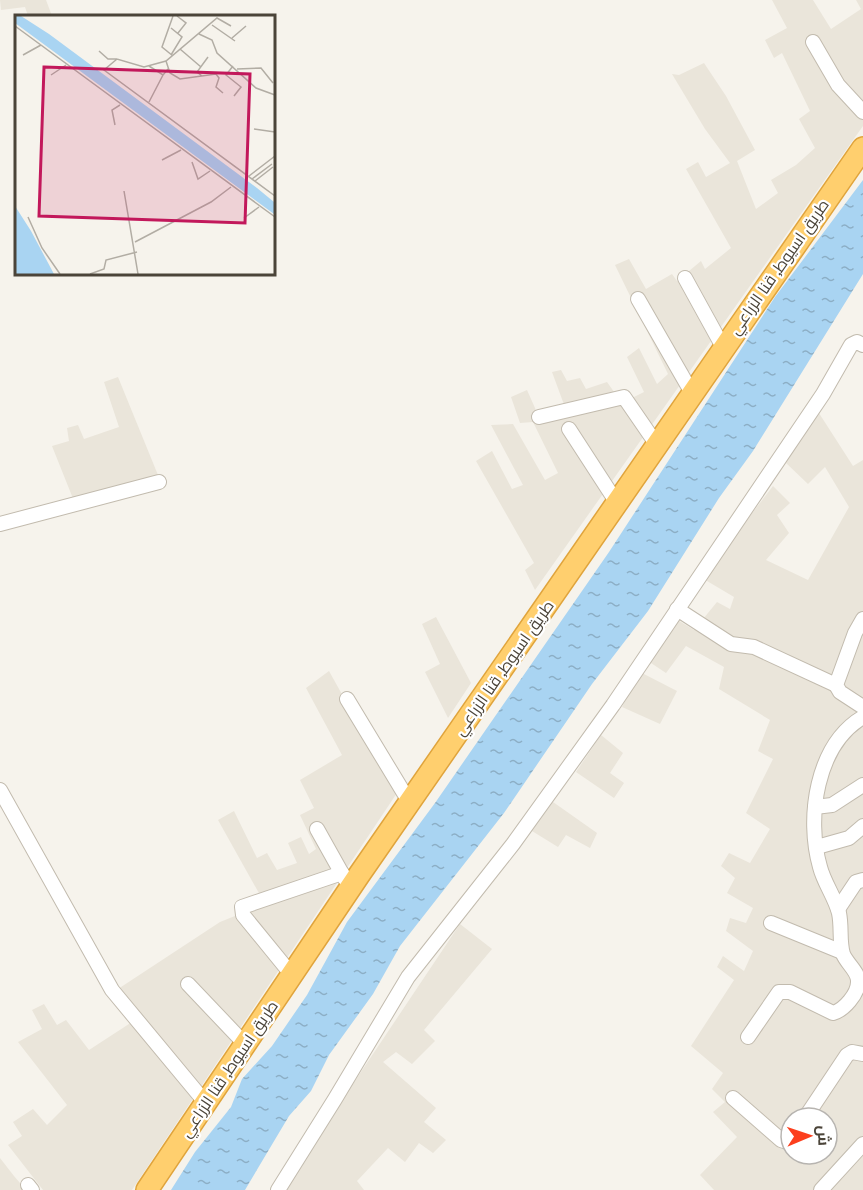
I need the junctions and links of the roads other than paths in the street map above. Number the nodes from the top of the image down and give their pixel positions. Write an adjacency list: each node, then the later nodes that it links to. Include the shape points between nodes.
1 (813, 42): 2 (street, via 838,85)
2 (863, 112)
3 (863, 148): 7 (highway, طريق اسيوط, قنا الزراعي)
4 (685, 278): 7 (street)
5 (638, 299): 8 (street)
6 (863, 345): 15 (street, via 851,345)
7 (723, 347): 8 (highway, طريق اسيوط, قنا الزراعي)
8 (692, 393): 11 (highway, طريق اسيوط, قنا الزراعي)
9 (539, 417): 11 (street, via 624,397)
10 (569, 429): 13 (street)
11 (657, 445): 13 (highway, طريق اسيوط, قنا الزراعي)
12 (159, 482): 14 (street)
13 (617, 503): 23 (highway, طريق اسيوط, قنا الزراعي)
14 (0, 524)
15 (677, 609): 17 (street, via 731,644 754,647); 44 (street, via 513,844 408,977)
16 (863, 620): 17 (street)
17 (836, 685): 19 (street)
18 (347, 699): 23 (street)
19 (863, 707)
20 (863, 717): 24 (street, via 845,731 825,765)
21 (863, 785): 24 (street, via 832,805)
22 (0, 790): 39 (street, via 112,990)
23 (410, 803): 28 (highway, طريق اسيوط, قنا الزراعي)
24 (815, 807): 27 (street)
25 (863, 826): 27 (street, via 849,838)
26 (317, 829): 28 (street)
27 (817, 847): 30 (street, via 824,880)
28 (346, 880): 33 (highway, طريق اسيوط, قنا الزراعي); 33 (street, via 242,907 243,915)
29 (863, 880): 30 (street, via 856,882)
30 (837, 909): 32 (street)
31 (771, 923): 32 (street)
32 (842, 952): 35 (street, via 858,981 842,1009 833,1013 790,992 779,992)
33 (292, 975): 36 (highway, طريق اسيوط, قنا الزراعي)
34 (188, 984): 36 (street)
35 (747, 1037)
36 (245, 1044): 39 (highway, طريق اسيوط, قنا الزراعي)
37 (863, 1054): 40 (street, via 847,1055)
38 (732, 1098): 41 (street)
39 (205, 1101): 43 (highway, طريق اسيوط, قنا الزراعي)
40 (813, 1106)
41 (779, 1138)
42 (863, 1144): 45 (street)
43 (147, 1190)
44 (278, 1190)
45 (821, 1190)

